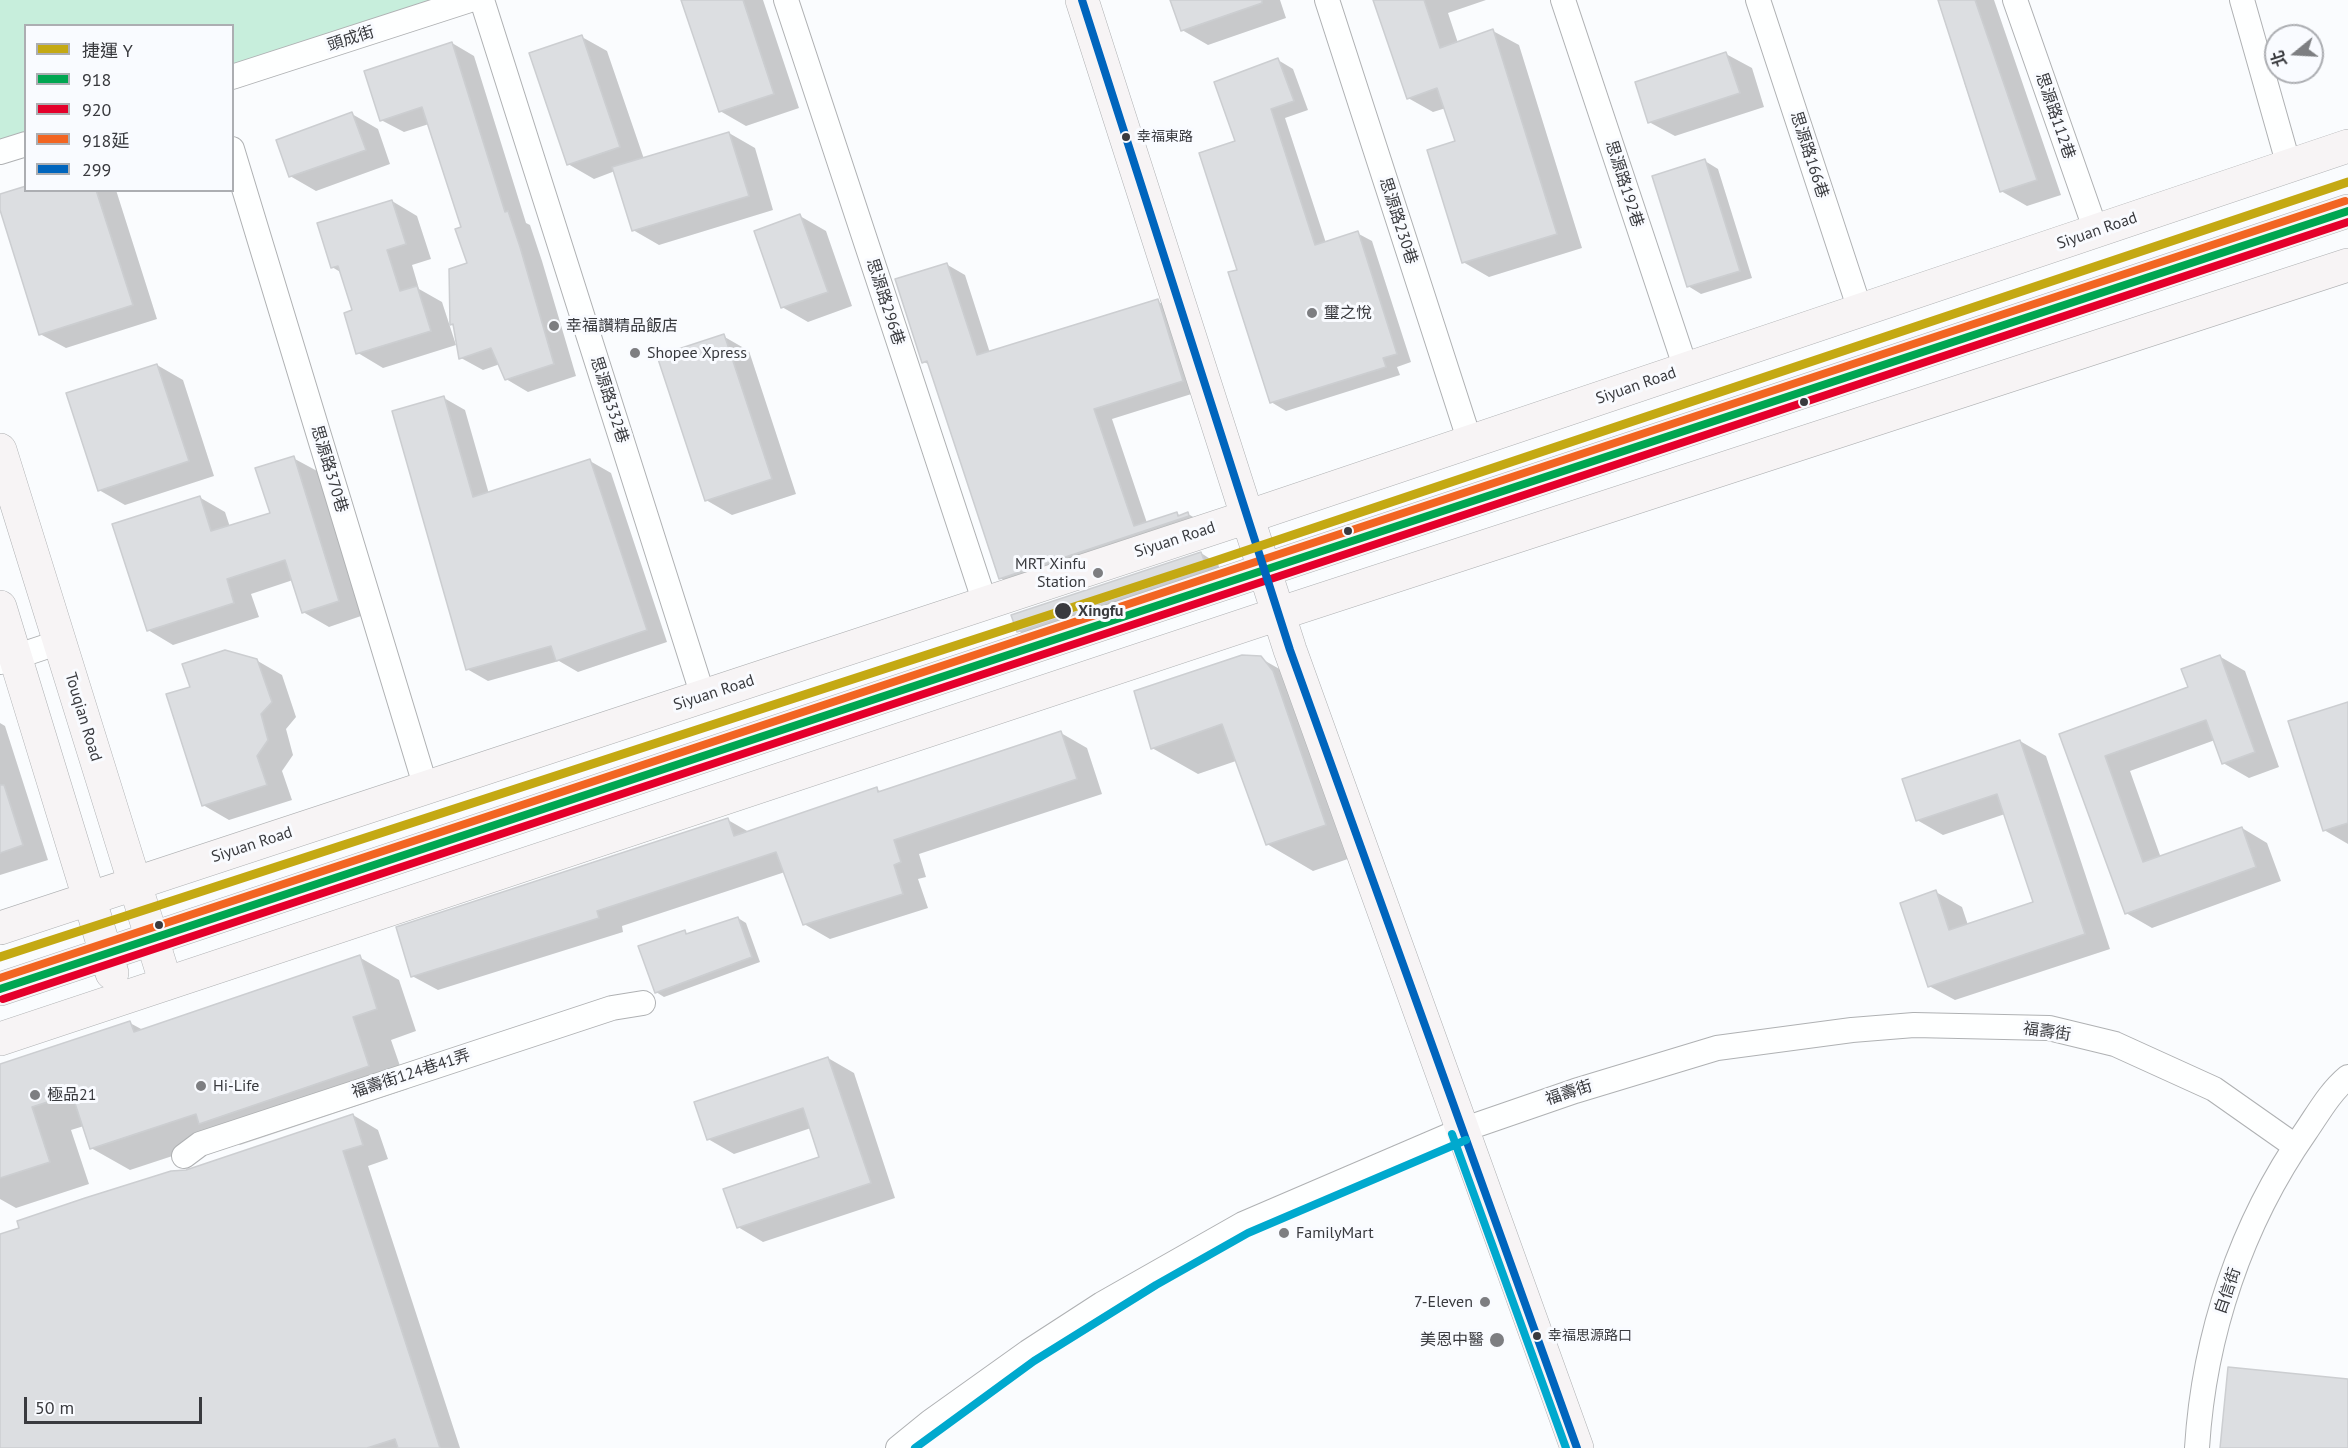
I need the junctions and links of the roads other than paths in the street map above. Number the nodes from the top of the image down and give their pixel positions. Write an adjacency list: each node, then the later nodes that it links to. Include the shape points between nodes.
1 (470, 0): 10 (street, 頭成街)
2 (483, 0): 30 (street, 思源路332巷)
3 (786, 0): 25 (street, 思源路296巷)
4 (1082, 0): 23 (main road)
5 (1327, 0): 21 (street, 思源路230巷)
6 (1563, 0): 20 (street, 思源路192巷)
7 (1758, 0): 19 (street, 思源路166巷)
8 (2015, 0): 17 (street, 思源路112巷)
9 (2242, 0): 15 (street)
10 (234, 76)
11 (24, 145): 13 (street)
12 (2348, 146): 15 (main road, Siyuan Road)
13 (0, 152)
14 (234, 156): 31 (street, 思源路370巷)
15 (2289, 166): 17 (main road, Siyuan Road)
16 (2348, 211): 24 (main road)
17 (2096, 231): 19 (main road, Siyuan Road)
18 (2348, 265): 27 (main road)
19 (1860, 310): 20 (main road, Siyuan Road)
20 (1686, 369): 21 (main road, Siyuan Road)
21 (1470, 442): 23 (main road, Siyuan Road)
22 (0, 450): 28 (main road, Touqian Road)
23 (1247, 517): 24 (main road); 25 (main road, Siyuan Road)
24 (1263, 570): 27 (main road); 35 (main road)
25 (985, 603): 30 (main road, Siyuan Road)
26 (0, 607): 29 (main road)
27 (1278, 614): 37 (main road); 43 (main road)
28 (60, 642): 29 (street); 32 (main road, Touqian Road)
29 (8, 659): 33 (main road)
30 (703, 696): 31 (main road, Siyuan Road)
31 (426, 788): 32 (main road, Siyuan Road)
32 (135, 884): 33 (main road, Siyuan Road); 35 (main road, Touqian Road)
33 (90, 899): 34 (main road, Siyuan Road); 36 (main road)
34 (0, 928)
35 (152, 938): 36 (main road); 37 (main road, Touqian Road)
36 (106, 953): 38 (main road); 39 (main road)
37 (166, 984): 39 (main road)
38 (0, 989)
39 (120, 999): 41 (main road)
40 (643, 1003): 45 (street, 福壽街124巷41弄, via 612,1008 394,1079 200,1144)
41 (0, 1039)
42 (2348, 1077): 44 (street, 自信街, via 2336,1087)
43 (1462, 1130): 44 (street, 福壽街, via 1717,1048 1851,1030 1943,1025 2049,1028 2115,1044 2214,1089); 46 (street, 福壽街, via 1243,1224 1111,1298 1028,1352); 47 (main road)
44 (2295, 1146): 48 (street, 自信街, via 2259,1206 2222,1303 2199,1411)
45 (183, 1156)
46 (898, 1448)
47 (1577, 1448)
48 (2197, 1448)

